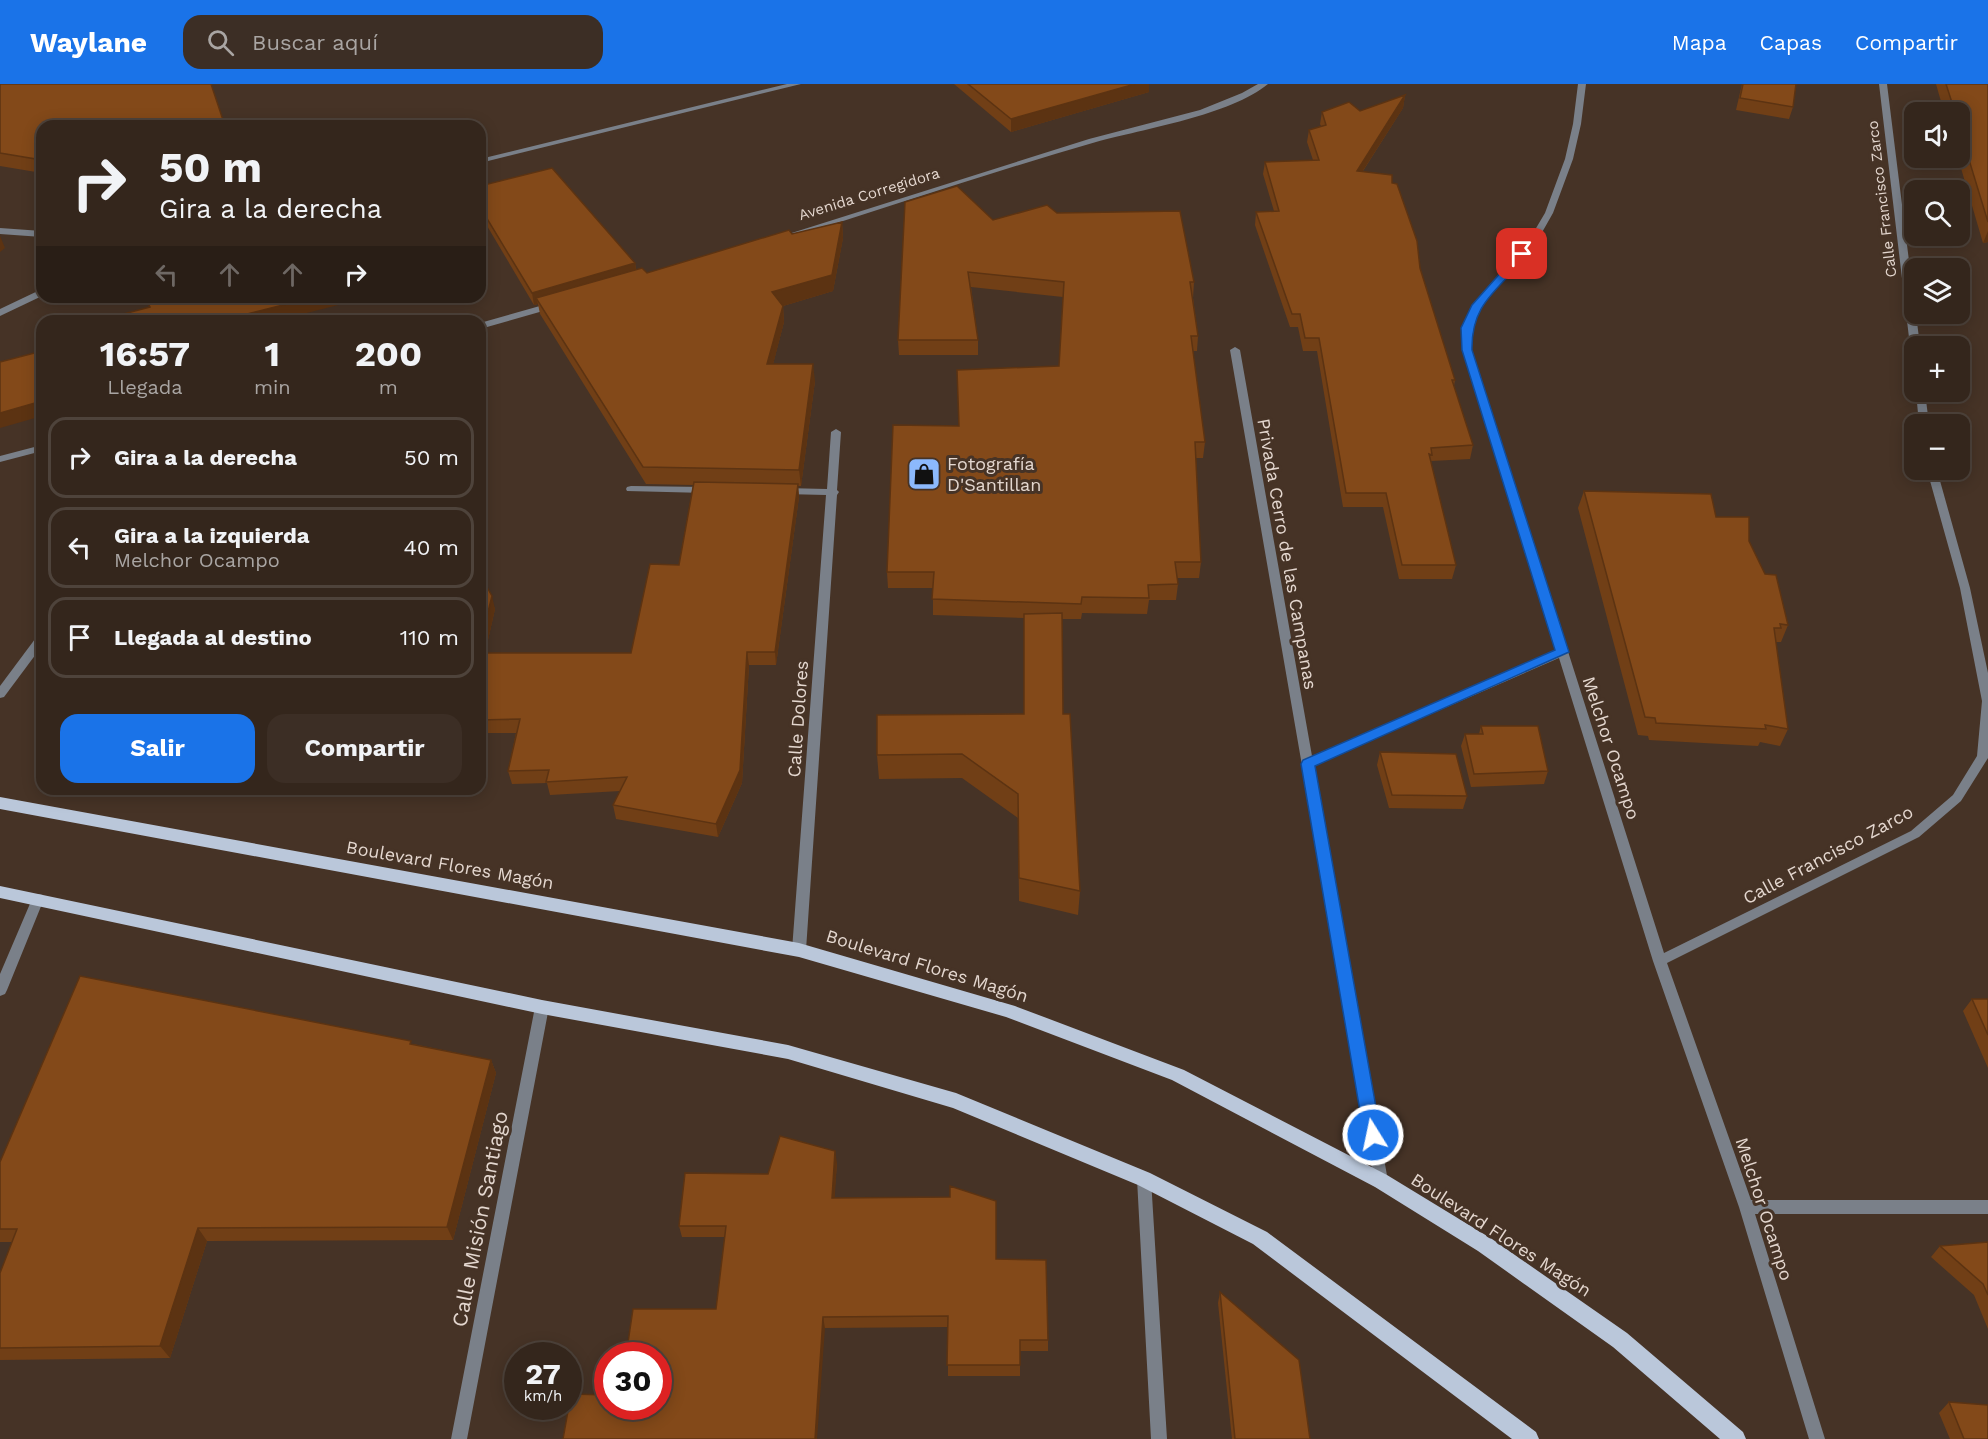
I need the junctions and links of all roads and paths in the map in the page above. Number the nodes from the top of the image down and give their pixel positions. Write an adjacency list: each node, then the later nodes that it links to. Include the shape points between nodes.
1 (797, 84): 5 (street)
2 (1264, 84): 8 (street, Avenida Corregidora, via 1247,95 1203,111 1094,140)
3 (1582, 84): 24 (street, Melchor Ocampo, via 1578,124 1549,213 1533,242 1477,305 1467,328 1467,350)
4 (1883, 84): 13 (street, Calle Francisco Zarco)
5 (486, 160)
6 (0, 231): 7 (street)
7 (36, 234)
8 (775, 239)
9 (36, 295): 11 (street)
10 (559, 303): 12 (street)
11 (0, 313)
12 (486, 324)
13 (1914, 336)
14 (1235, 350): 26 (street, Privada Cerro de las Campanas)
15 (836, 432): 22 (street, Calle Dolores)
16 (36, 450): 17 (street)
17 (0, 459)
18 (1935, 480): 31 (street, Calle Francisco Zarco, via 1965,588 1988,701 1983,756 1957,798 1915,834)
19 (631, 489): 20 (street)
20 (715, 490)
21 (774, 491): 22 (street)
22 (834, 492): 30 (street, Calle Dolores)
23 (36, 646): 25 (street)
24 (1562, 652): 26 (street); 31 (street, Melchor Ocampo)
25 (0, 693)
26 (1308, 764): 35 (street, Privada Cerro de las Campanas)
27 (0, 803): 30 (main road, Boulevard Flores Magón)
28 (0, 892): 29 (main road)
29 (38, 899): 32 (street); 33 (main road)
30 (799, 950): 35 (main road, Boulevard Flores Magón, via 1009,1011 1178,1075)
31 (1660, 961): 36 (street, Melchor Ocampo)
32 (0, 990)
33 (542, 1007): 34 (main road, via 788,1052 956,1101); 38 (street, Calle Misión Santiago)
34 (1144, 1179): 39 (street); 40 (main road, via 1260,1238)
35 (1381, 1181): 41 (main road, Boulevard Flores Magón, via 1485,1245 1620,1340)
36 (1746, 1207): 37 (street); 42 (street, Melchor Ocampo)
37 (1988, 1207)
38 (459, 1439)
39 (1159, 1439)
40 (1529, 1439)
41 (1736, 1439)
42 (1817, 1439)

